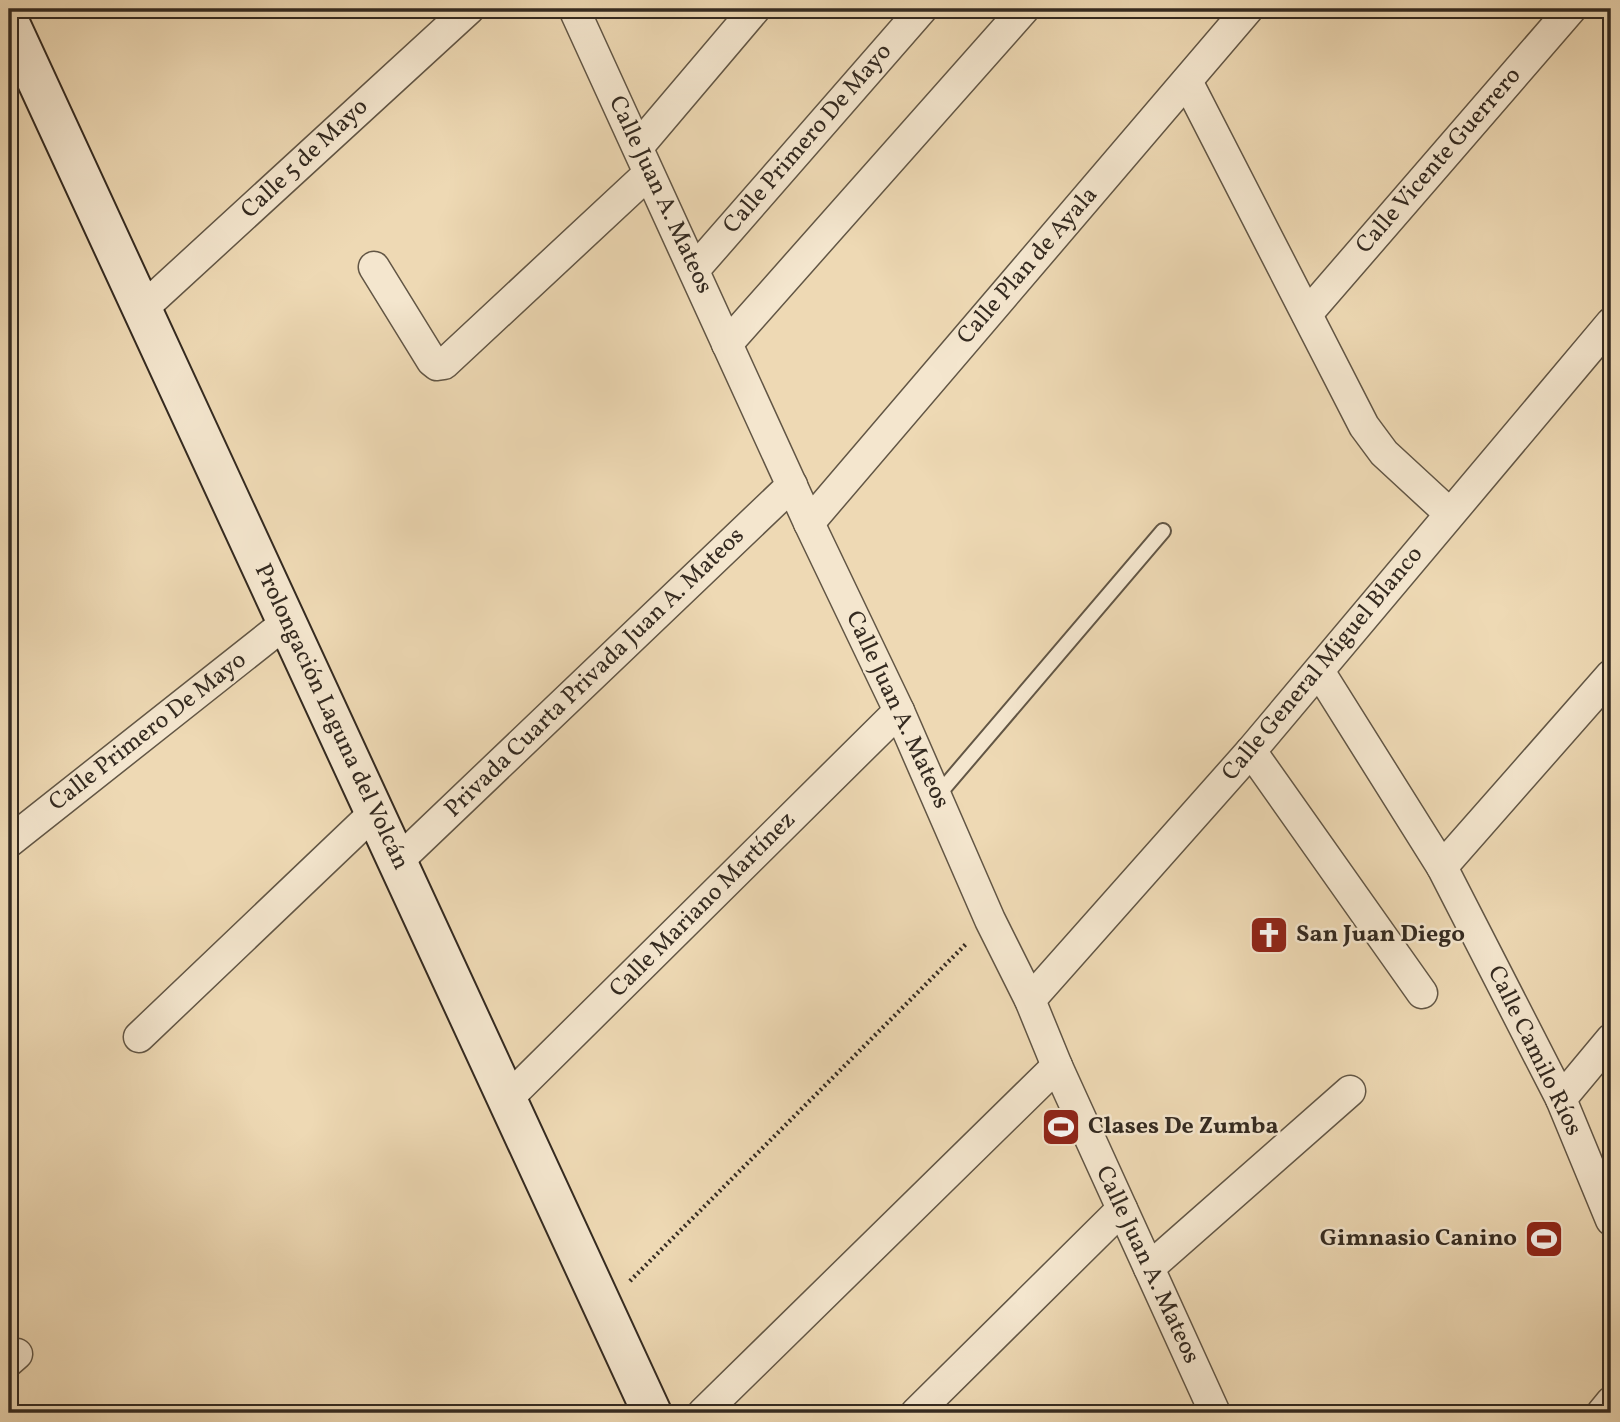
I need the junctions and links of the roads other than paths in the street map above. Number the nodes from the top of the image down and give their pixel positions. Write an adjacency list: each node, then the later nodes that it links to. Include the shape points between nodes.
1 (469, 9): 13 (street, Calle 5 de Mayo)
2 (574, 9): 10 (street, Calle Juan A. Mateos)
3 (755, 9): 10 (street)
4 (922, 9): 12 (street, Calle Primero De Mayo)
5 (1024, 9): 16 (street)
6 (1248, 9): 9 (street, Calle Plan de Ayala)
7 (1571, 9): 14 (street, Calle Vicente Guerrero)
8 (9, 21): 13 (street, Prolongación Laguna del Volcán)
9 (1187, 81): 14 (street); 19 (street, Calle Plan de Ayala)
10 (643, 161): 11 (street, via 444,364 432,361); 12 (street, Calle Juan A. Mateos)
11 (374, 267)
12 (695, 269): 16 (street, Calle Juan A. Mateos)
13 (142, 309): 21 (street, Prolongación Laguna del Volcán)
14 (1307, 314): 18 (street, via 1364,426 1384,453)
15 (1611, 323): 18 (street, Calle General Miguel Blanco)
16 (727, 344): 17 (street, Calle Juan A. Mateos)
17 (792, 485): 19 (street, Calle Juan A. Mateos); 29 (street, Privada Cuarta Privada Juan A. Mateos)
18 (1450, 513): 22 (street, Calle General Miguel Blanco)
19 (809, 523): 24 (street, Calle Juan A. Mateos)
20 (1163, 531): 26 (lane)
21 (287, 622): 27 (street, Prolongación Laguna del Volcán); 28 (street, Calle Primero De Mayo)
22 (1320, 671): 25 (street, Calle General Miguel Blanco); 30 (street, Calle Camilo Ríos)
23 (1611, 675): 30 (street)
24 (899, 711): 26 (street, Calle Juan A. Mateos); 37 (street, Calle Mariano Martínez)
25 (1251, 751): 31 (street); 32 (street, Calle General Miguel Blanco)
26 (937, 796): 32 (street, Calle Juan A. Mateos)
27 (374, 813): 29 (street, Prolongación Laguna del Volcán); 33 (street)
28 (9, 842)
29 (398, 861): 37 (street, Prolongación Laguna del Volcán)
30 (1442, 867): 38 (street, Calle Camilo Ríos)
31 (1422, 993)
32 (1030, 1000): 35 (street, Calle Juan A. Mateos)
33 (139, 1037)
34 (1611, 1039): 38 (street)
35 (1057, 1066): 39 (street, Calle Juan A. Mateos); 45 (street)
36 (1350, 1091): 41 (street)
37 (507, 1099): 44 (street, Prolongación Laguna del Volcán)
38 (1561, 1099): 40 (street, Calle Camilo Ríos)
39 (1122, 1209): 41 (street, Calle Juan A. Mateos); 46 (street)
40 (1611, 1220)
41 (1149, 1268): 43 (street, Calle Juan A. Mateos)
42 (1611, 1402): 47 (street)
43 (1204, 1408)
44 (652, 1413)
45 (703, 1413)
46 (916, 1413)
47 (1602, 1413)

